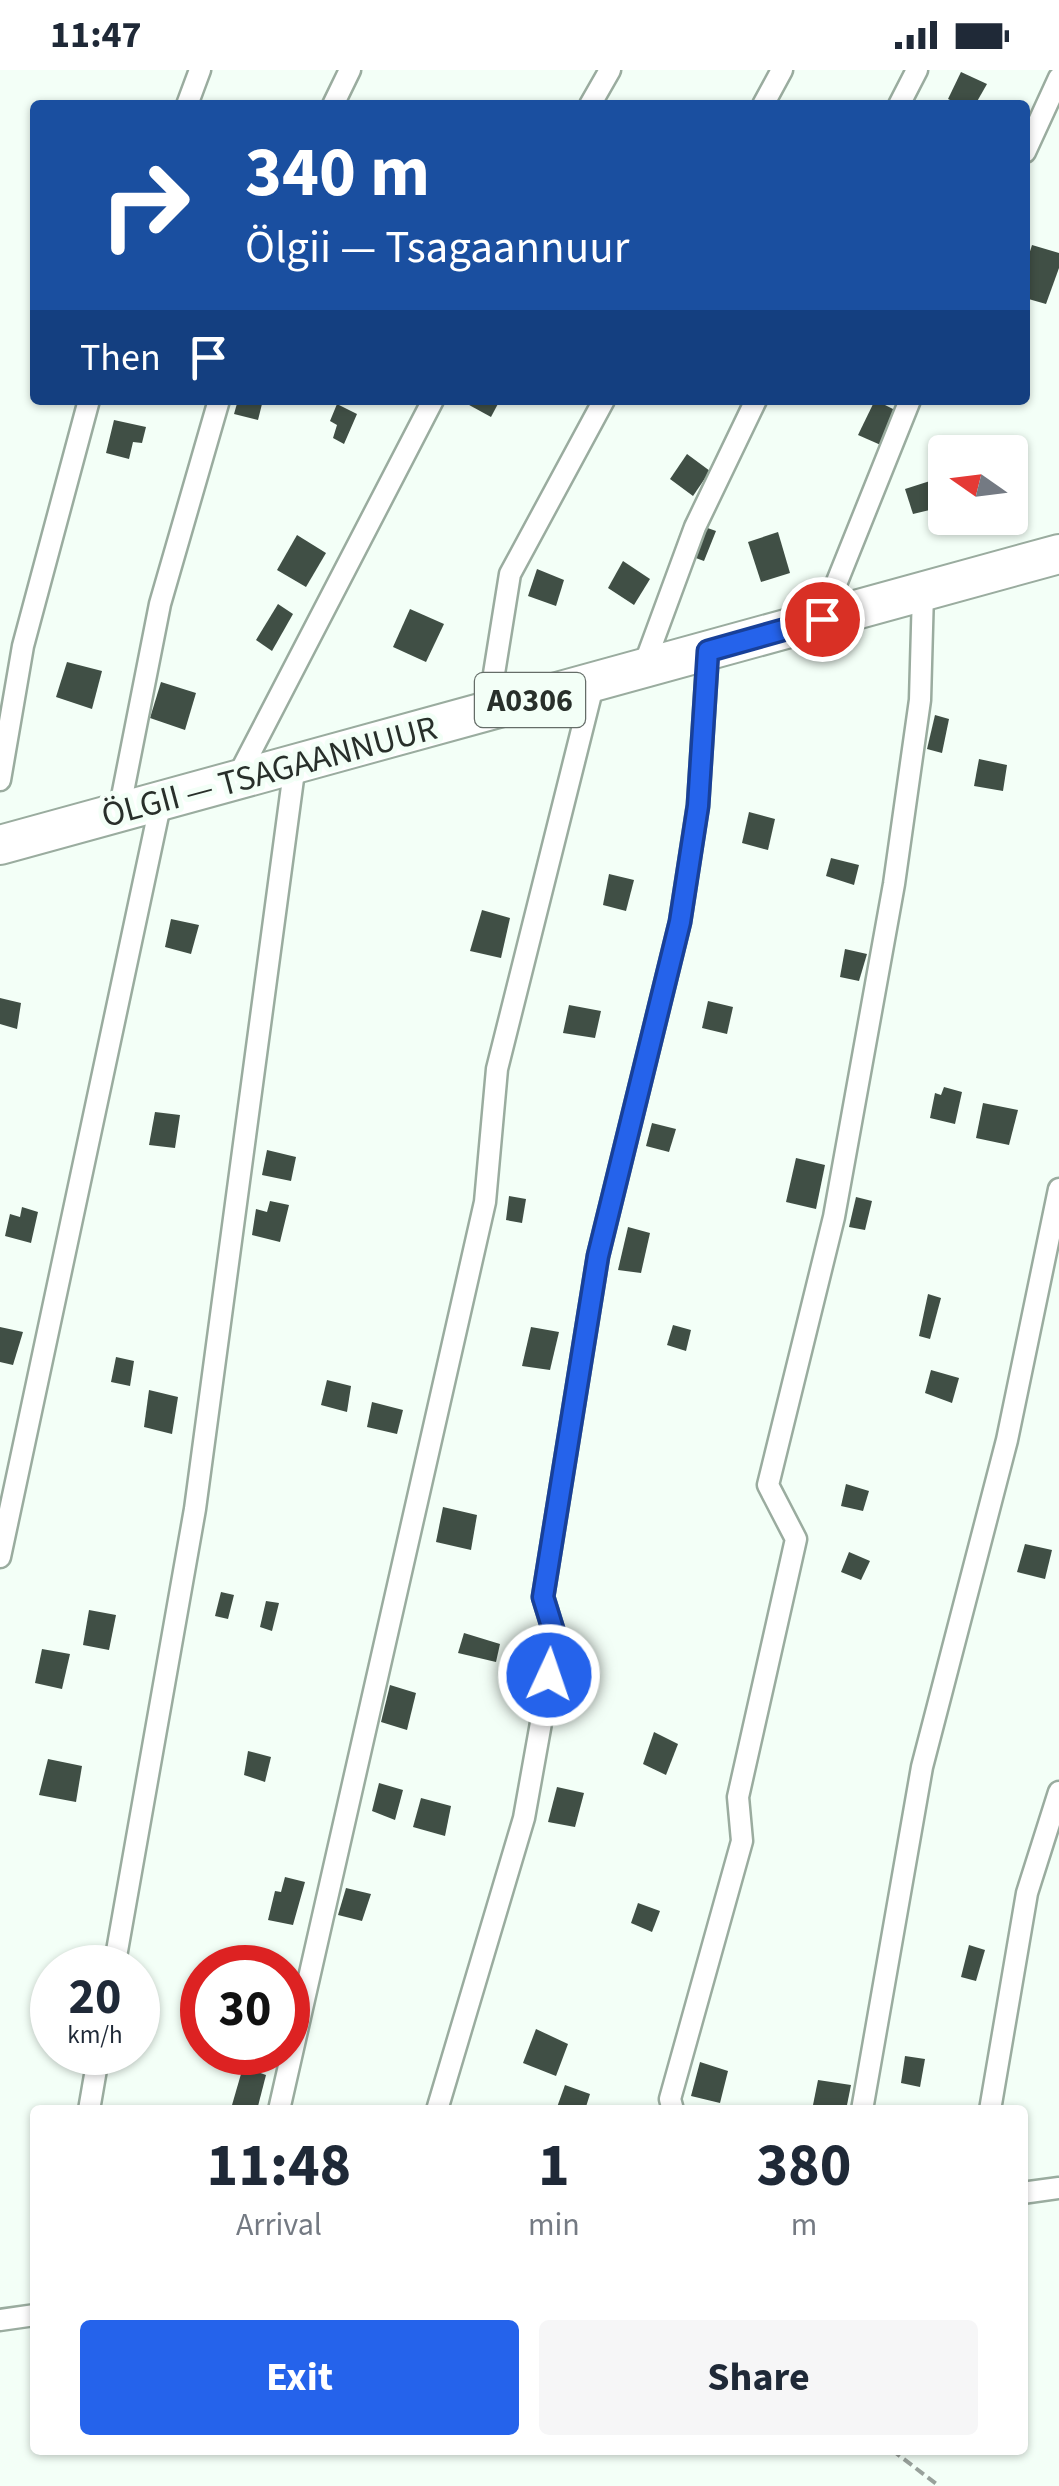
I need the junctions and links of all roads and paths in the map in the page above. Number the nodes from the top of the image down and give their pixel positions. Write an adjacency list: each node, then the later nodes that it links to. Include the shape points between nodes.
1 (200, 70): 7 (street)
2 (350, 70): 8 (street)
3 (610, 70): 9 (street)
4 (782, 70): 10 (street)
5 (918, 70): 11 (street)
6 (1059, 78): 12 (street)
7 (189, 100)
8 (335, 100)
9 (593, 100)
10 (766, 100)
11 (902, 100)
12 (1030, 141)
13 (87, 405): 27 (street, via 24,646)
14 (218, 405): 30 (street, via 160,604)
15 (430, 405): 28 (street)
16 (601, 405): 25 (street, via 510,574)
17 (754, 405): 23 (street, via 695,527)
18 (908, 405): 21 (street)
19 (1059, 554): 20 (highway, ÖLGII — TSAGAANNUUR / A0306)
20 (923, 592): 21 (highway, ÖLGII — TSAGAANNUUR / A0306); 40 (street, via 920,700 894,884 834,1217 768,1485 796,1539 738,1797 742,1841)
21 (822, 619): 22 (highway, ÖLGII — TSAGAANNUUR / A0306)
22 (708, 651): 23 (highway, ÖLGII — TSAGAANNUUR / A0306); 39 (street, via 698,806 680,922 598,1256 543,1597 556,1639 524,1818)
23 (643, 668): 24 (highway, ÖLGII — TSAGAANNUUR / A0306)
24 (594, 682): 25 (highway, ÖLGII — TSAGAANNUUR / A0306); 38 (street, via 498,1069 485,1202)
25 (488, 711): 26 (highway, ÖLGII — TSAGAANNUUR / A0306)
26 (295, 764): 28 (highway, ÖLGII — TSAGAANNUUR / A0306); 35 (street, via 195,1509)
27 (0, 780)
28 (236, 780): 29 (highway, ÖLGII — TSAGAANNUUR / A0306)
29 (161, 801): 30 (highway, ÖLGII — TSAGAANNUUR / A0306); 33 (street)
30 (118, 812): 31 (highway, ÖLGII — TSAGAANNUUR / A0306)
31 (0, 845)
32 (1059, 1189): 41 (street, via 1007,1440 922,1766)
33 (0, 1557)
34 (1059, 1792): 42 (street, via 1027,1894)
35 (118, 1945)
36 (95, 2075): 37 (street)
37 (90, 2105)
38 (280, 2105)
39 (438, 2105)
40 (672, 2105)
41 (863, 2105)
42 (991, 2105)
43 (1059, 2188): 44 (street)
44 (1028, 2191)
45 (30, 2316): 46 (street)
46 (0, 2320)
47 (899, 2455): 48 (path)
48 (939, 2486)

